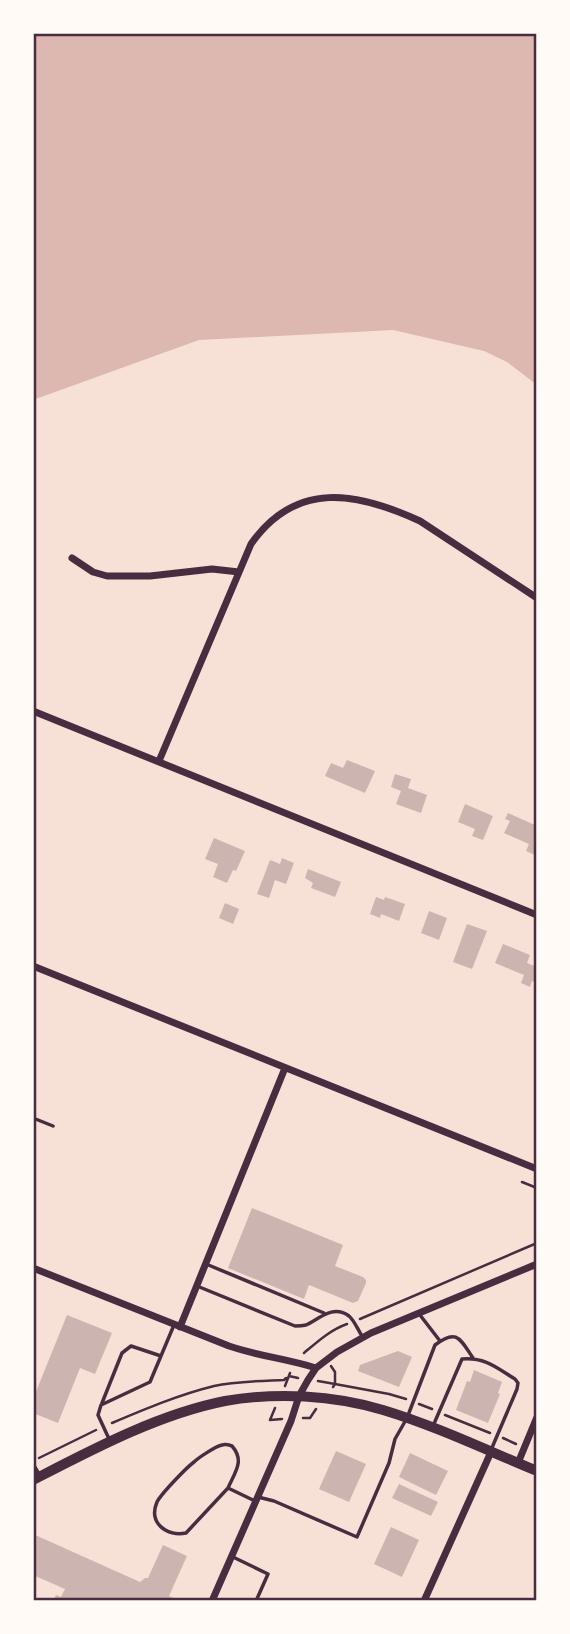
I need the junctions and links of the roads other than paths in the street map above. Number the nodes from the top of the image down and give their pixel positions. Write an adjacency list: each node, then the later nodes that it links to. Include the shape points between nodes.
1 (72, 558): 2 (street, via 107,576 212,569)
2 (239, 572): 3 (street, via 251,544 271,520 309,500 329,497 396,511 420,521); 5 (street)
3 (537, 598)
4 (33, 711): 5 (street)
5 (159, 761): 6 (street)
6 (537, 915)
7 (33, 966): 8 (street)
8 (285, 1068): 11 (street); 12 (street)
9 (33, 1118): 10 (lane)
10 (53, 1126)
11 (537, 1168)
12 (206, 1264): 15 (street); 17 (lane)
13 (537, 1264): 16 (street)
14 (33, 1268): 18 (street)
15 (197, 1286): 17 (lane, via 295,1326); 18 (street)
16 (418, 1313): 19 (street); 20 (lane)
17 (326, 1314): 19 (lane, via 349,1316)
18 (177, 1326): 21 (lane); 23 (street, via 247,1352)
19 (363, 1338): 23 (street)
20 (440, 1341): 22 (lane, via 453,1336 460,1339); 27 (lane)
21 (161, 1356): 25 (lane, via 150,1382); 25 (lane, via 131,1346 122,1353)
22 (473, 1358): 28 (lane, via 462,1359); 30 (lane, via 483,1359 518,1383)
23 (316, 1368): 24 (street)
24 (299, 1396): 27 (main road, via 348,1402); 29 (main road, via 224,1402); 36 (street)
25 (101, 1405): 29 (lane, via 98,1415)
26 (537, 1417): 31 (street)
27 (407, 1418): 28 (main road); 36 (lane, via 357,1537 274,1501)
28 (432, 1428): 30 (main road)
29 (110, 1441): 34 (main road)
30 (491, 1452): 31 (main road); 40 (street)
31 (518, 1463): 33 (main road)
32 (33, 1464): 34 (lane)
33 (537, 1471)
34 (37, 1478)
35 (228, 1489): 35 (lane, via 239,1453 222,1445 194,1461 158,1501 155,1514 159,1525 177,1535 186,1533); 36 (lane)
36 (256, 1499): 37 (street)
37 (231, 1556): 38 (street); 39 (lane, via 268,1574)
38 (212, 1601)
39 (256, 1601)
40 (424, 1601)

